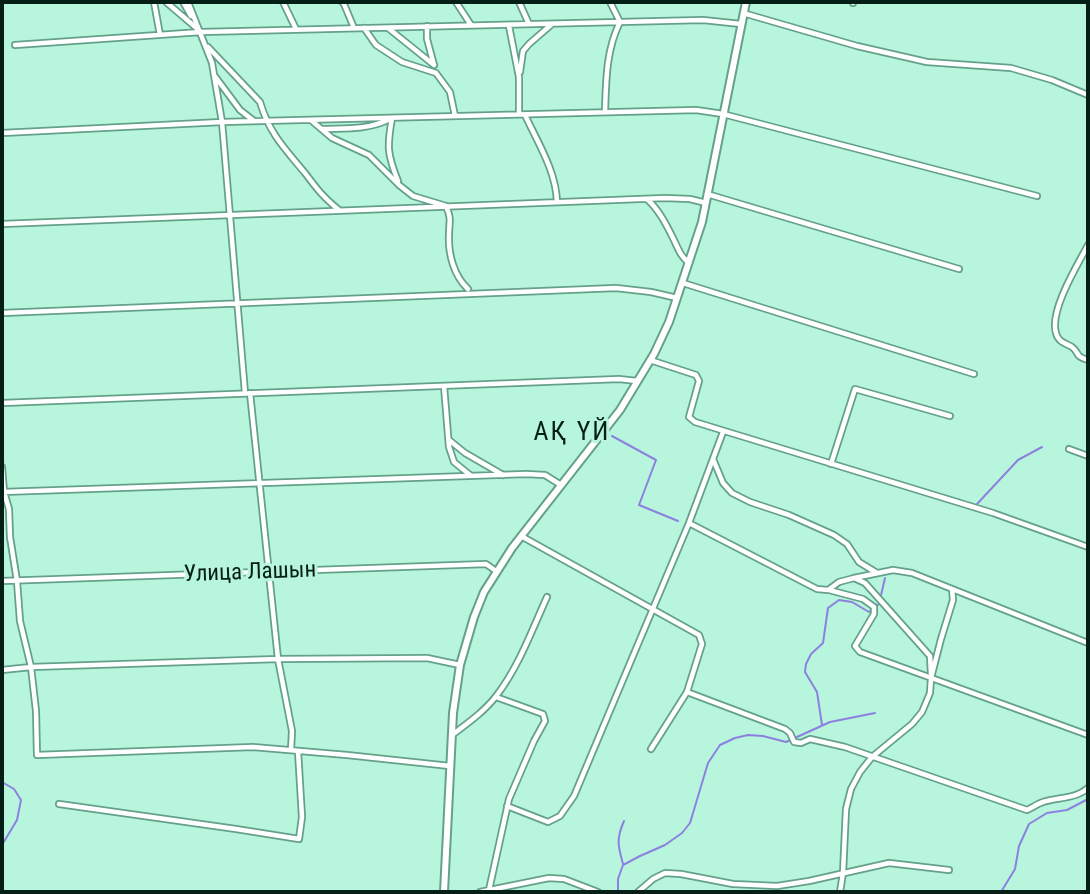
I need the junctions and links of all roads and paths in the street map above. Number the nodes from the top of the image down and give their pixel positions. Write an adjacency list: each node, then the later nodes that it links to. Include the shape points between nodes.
1 (154, 2): 24 (street)
2 (166, 2): 23 (street)
3 (183, 2): 23 (street)
4 (188, 2): 23 (street)
5 (283, 2): 22 (street)
6 (342, 2): 19 (street)
7 (456, 2): 16 (street)
8 (519, 2): 14 (street)
9 (610, 2): 12 (street)
10 (746, 2): 11 (main road)
11 (743, 13): 15 (main road); 31 (street, via 928,62 1011,68)
12 (620, 22): 13 (street); 15 (street); 32 (street, via 606,69)
13 (553, 23): 14 (street); 30 (street, via 523,51)
14 (529, 24): 18 (street)
15 (741, 24): 33 (main road)
16 (471, 25): 17 (street); 18 (street)
17 (427, 26): 21 (street); 27 (street)
18 (509, 26): 30 (street)
19 (354, 28): 20 (street); 22 (street)
20 (364, 28): 21 (street); 28 (street, via 376,45 402,62)
21 (388, 28): 27 (street)
22 (297, 30): 23 (street)
23 (201, 32): 24 (street); 25 (street)
24 (160, 35): 26 (street)
25 (205, 44): 29 (street); 40 (street, via 260,102)
26 (15, 45)
27 (434, 65): 28 (street)
28 (436, 73): 35 (street, via 450,92)
29 (214, 75): 38 (street); 39 (street)
30 (519, 77): 34 (street)
31 (1088, 95)
32 (605, 112): 33 (street, via 696,110); 34 (street)
33 (723, 114): 44 (main road); 46 (street)
34 (522, 115): 35 (street); 48 (street, via 550,170)
35 (456, 116): 36 (street)
36 (392, 118): 37 (street); 41 (street, via 363,128); 43 (street, via 388,144)
37 (310, 120): 40 (street); 41 (street)
38 (254, 121): 39 (street); 40 (street)
39 (222, 122): 42 (street); 53 (street)
40 (268, 122): 52 (street, via 323,197)
41 (322, 129): 43 (street, via 369,155)
42 (2, 133)
43 (399, 185): 45 (street)
44 (708, 194): 49 (main road); 57 (street)
45 (413, 196): 50 (street); 51 (street)
46 (1037, 196)
47 (646, 199): 48 (street); 49 (street, via 690,198); 56 (street, via 657,208 681,257)
48 (557, 202): 50 (street)
49 (706, 203): 56 (main road)
50 (446, 206): 51 (street); 59 (street, via 456,275)
51 (419, 208): 52 (street)
52 (340, 211): 53 (street)
53 (230, 215): 54 (street); 61 (street)
54 (2, 224)
55 (1088, 245): 64 (street, via 1055,319 1056,334 1063,344)
56 (689, 263): 58 (main road)
57 (958, 269)
58 (683, 283): 60 (main road); 65 (street)
59 (468, 289)
60 (678, 298): 61 (street, via 616,288); 63 (main road)
61 (237, 305): 62 (street); 68 (street)
62 (2, 313)
63 (650, 360): 66 (main road); 71 (street, via 696,375 699,381 689,417)
64 (1088, 360)
65 (974, 374)
66 (638, 382): 67 (street); 81 (main road)
67 (444, 386): 68 (street); 72 (street)
68 (248, 393): 69 (street); 80 (street)
69 (2, 402)
70 (950, 416): 76 (street, via 855,389)
71 (723, 432): 75 (street); 76 (street)
72 (448, 439): 78 (street); 79 (street, via 454,462)
73 (1069, 449): 74 (street)
74 (1088, 456)
75 (712, 458): 83 (street); 88 (street, via 732,493 834,534 859,562)
76 (831, 464): 85 (street)
77 (2, 467): 82 (street)
78 (503, 475): 79 (street); 81 (street, via 545,475)
79 (471, 476): 80 (street)
80 (259, 483): 82 (street); 87 (street)
81 (561, 485): 84 (main road)
82 (3, 492): 91 (street)
83 (689, 523): 93 (street, via 817,589); 95 (street)
84 (521, 536): 86 (main road); 95 (street)
85 (1088, 547)
86 (496, 571): 87 (street, Улица Лашын, via 486,564); 98 (main road, via 474,617)
87 (268, 572): 91 (street, Улица Лашын); 97 (street)
88 (877, 573): 89 (street); 92 (street, via 912,573)
89 (854, 578): 93 (street); 101 (street, via 865,583 930,656)
90 (2, 581): 91 (street, Улица Лашын)
91 (17, 581): 99 (street)
92 (952, 589): 96 (street); 101 (street)
93 (828, 590): 101 (street, via 863,599 874,607 855,646 860,652)
94 (547, 597): 103 (street)
95 (651, 609): 102 (street, via 699,635 702,644); 112 (street, via 574,796 560,816 548,822)
96 (1088, 643)
97 (278, 659): 98 (street, via 427,658); 99 (street); 107 (street)
98 (460, 665): 105 (main road)
99 (31, 667): 100 (street); 107 (street, via 37,755 253,747)
100 (2, 670)
101 (931, 678): 104 (street); 108 (street, via 922,712)
102 (687, 692): 106 (street); 108 (street, via 785,729 794,742 810,739)
103 (496, 697): 105 (street); 112 (street, via 543,714 545,720)
104 (1088, 735)
105 (452, 736): 109 (main road)
106 (651, 749)
107 (294, 750): 109 (street); 111 (street, via 302,817 299,839)
108 (872, 757): 110 (street, via 1027,810); 114 (street, via 851,789)
109 (450, 766): 116 (main road)
110 (1088, 788)
111 (59, 804)
112 (507, 806): 115 (street)
113 (949, 870): 114 (street, via 889,863)
114 (843, 873): 119 (street, via 777,886 665,873); 120 (street)
115 (489, 890): 117 (street); 118 (street, via 549,878)
116 (444, 892)
117 (480, 892)
118 (598, 892)
119 (638, 892)
120 (840, 892)

